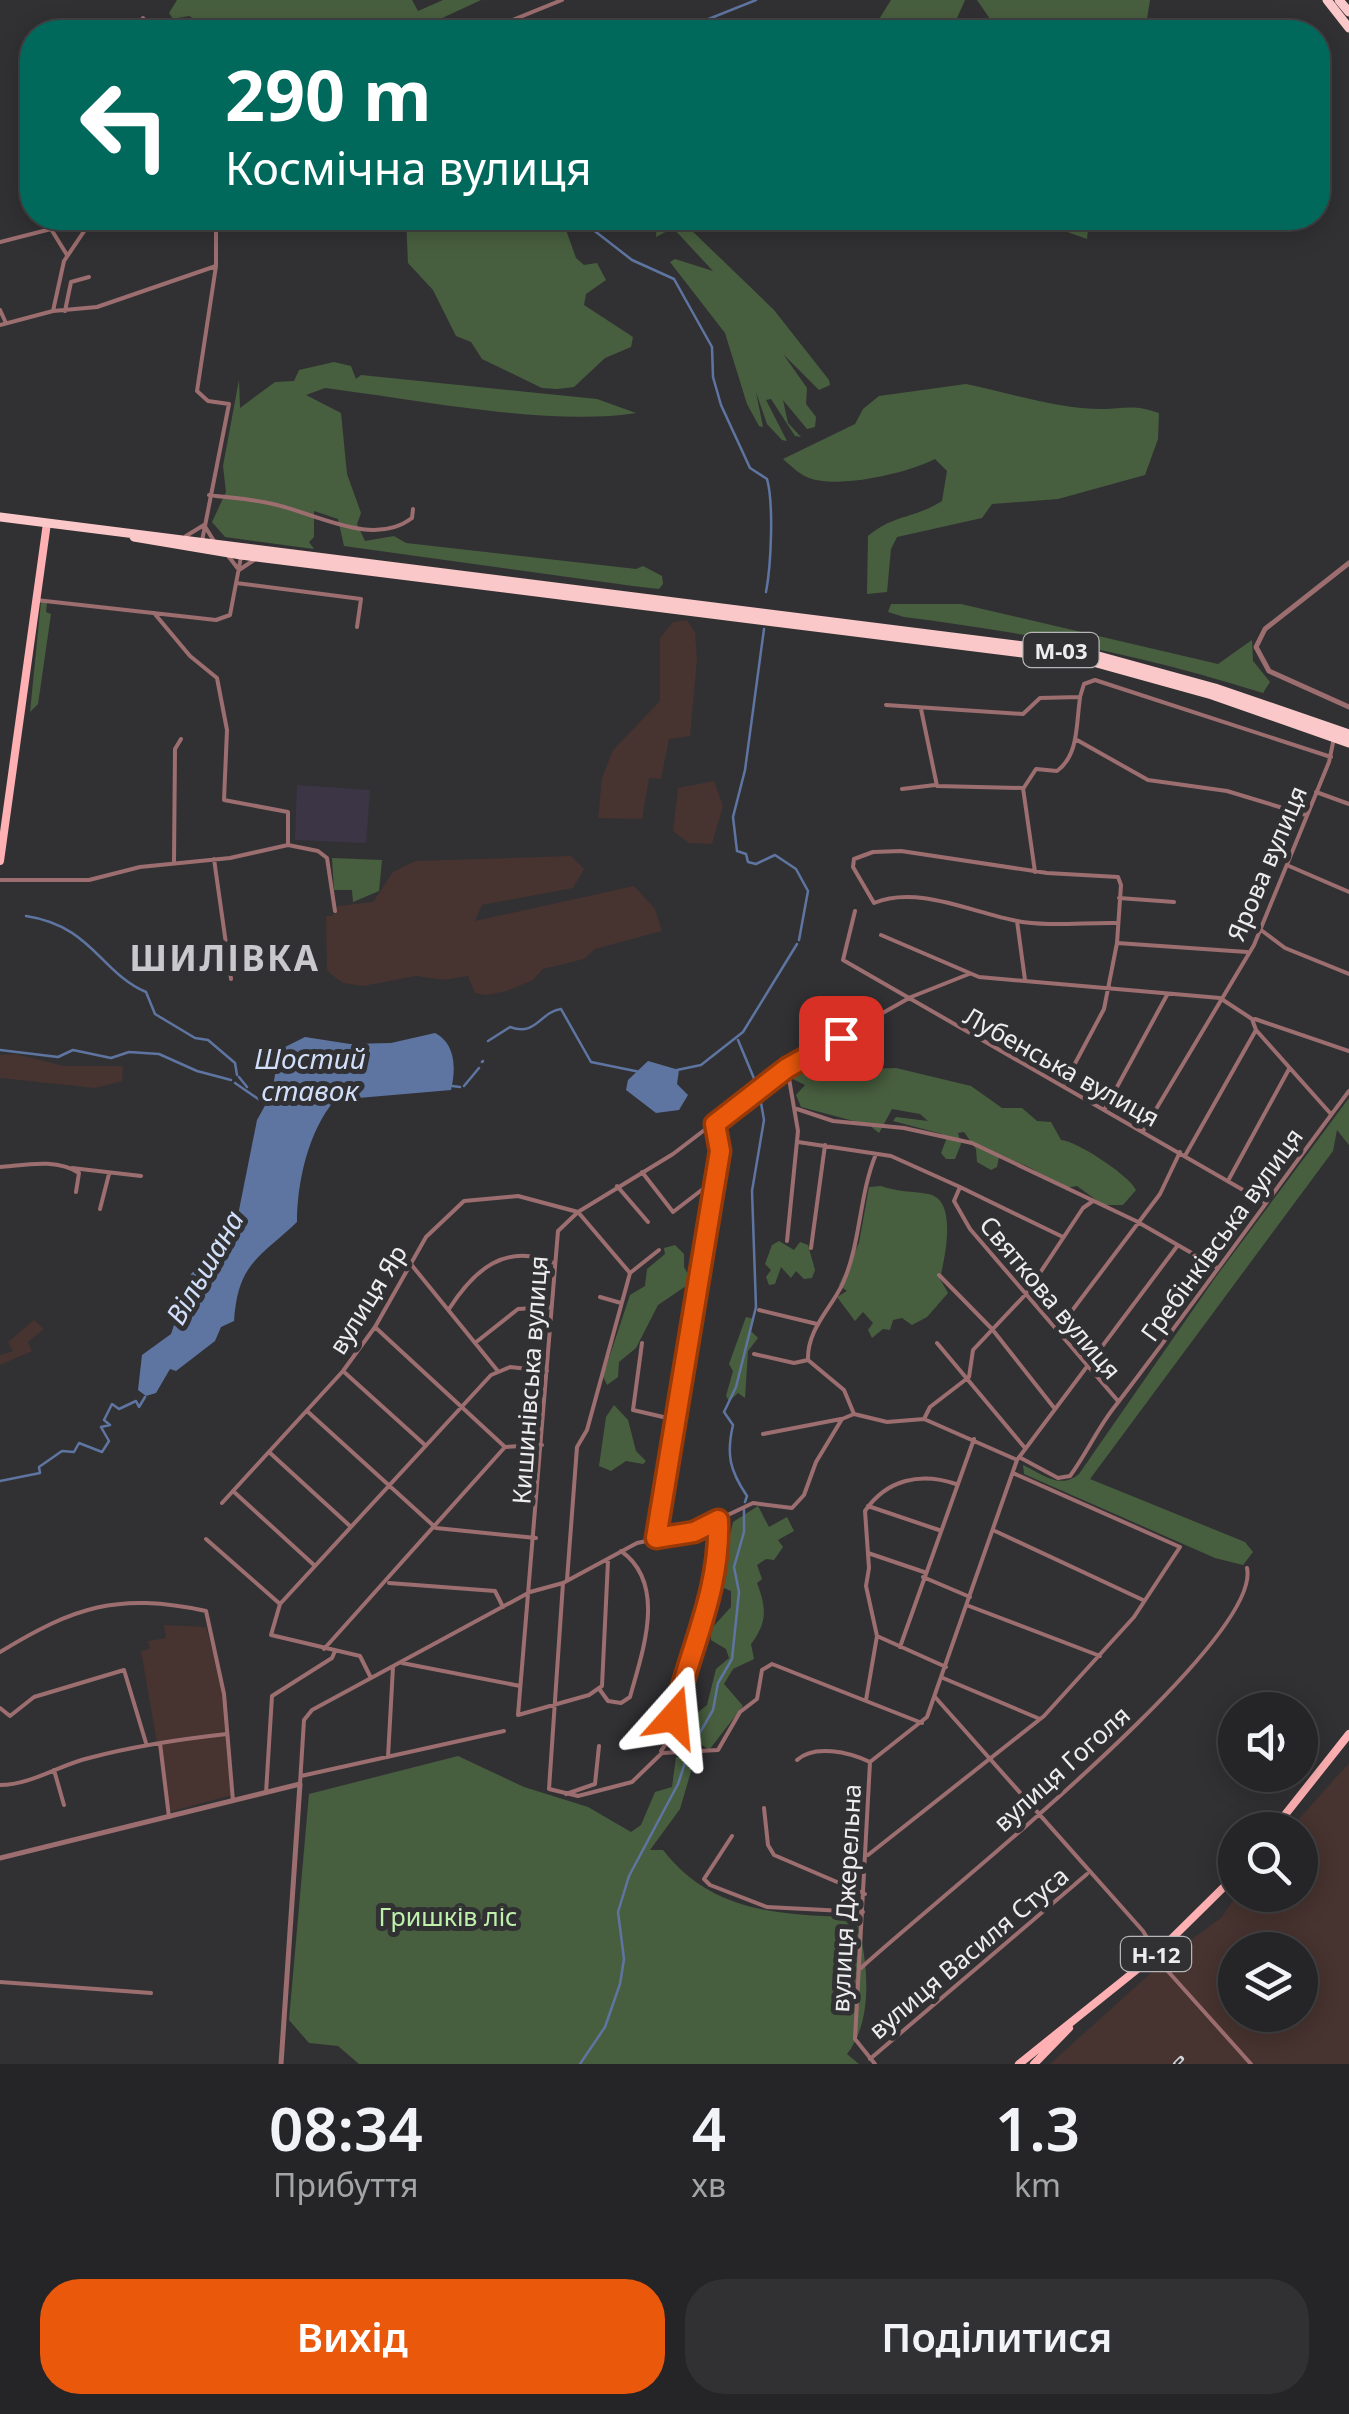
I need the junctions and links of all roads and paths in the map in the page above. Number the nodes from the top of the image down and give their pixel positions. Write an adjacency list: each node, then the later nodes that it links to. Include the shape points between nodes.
1 (562, 0): 5 (street)
2 (1326, 0): 6 (highway)
3 (1339, 0): 4 (highway)
4 (1349, 12)
5 (513, 20)
6 (1349, 28)
7 (47, 230): 11 (street)
8 (52, 230): 12 (street)
9 (85, 230): 12 (street)
10 (216, 230): 13 (street)
11 (0, 242)
12 (67, 255): 16 (street)
13 (216, 266): 17 (street, via 97,307); 19 (street, via 197,391 208,401 229,404)
14 (89, 277): 17 (street, via 72,282)
15 (0, 310): 18 (street)
16 (53, 311): 17 (street); 18 (street)
17 (65, 311)
18 (3, 324)
19 (209, 496): 20 (street, via 268,503 353,527 399,528 412,518); 23 (street)
20 (412, 508)
21 (4, 517): 22 (highway, М-03)
22 (47, 523): 25 (highway, М-03); 34 (main road)
23 (204, 525): 24 (street); 25 (street); 28 (street)
24 (202, 541): 25 (highway, М-03); 28 (highway, М-03)
25 (181, 542): 28 (highway, М-03)
26 (234, 545): 27 (highway, М-03); 28 (highway, М-03); 29 (street)
27 (251, 548): 29 (street); 41 (highway, М-03, via 1095,655)
28 (218, 549): 29 (highway, М-03); 32 (street)
29 (241, 555): 30 (highway, М-03); 32 (street)
30 (264, 558): 32 (street); 42 (highway, М-03, via 1093,662)
31 (1349, 563): 39 (street, via 1266,630 1256,646 1270,671)
32 (239, 570): 33 (street)
33 (236, 583): 35 (street, via 230,615 223,619); 36 (street, via 361,599)
34 (36, 600): 35 (street); 55 (main road)
35 (154, 613): 53 (street, via 218,678 226,719 224,800 288,812)
36 (357, 628)
37 (1080, 696): 40 (street, via 1040,698 1023,714); 44 (street); 46 (street, via 1084,684 1095,680)
38 (886, 705): 40 (street)
39 (1349, 707)
40 (922, 709): 47 (street)
41 (1349, 734)
42 (1334, 738): 45 (highway, М-03); 46 (street, Ярова вулиця)
43 (181, 740): 56 (street, via 175,749)
44 (1077, 740): 49 (street, via 1060,770 1036,769); 52 (street, via 1148,780 1227,792)
45 (1349, 743)
46 (1331, 757): 50 (street, Ярова вулиця)
47 (935, 785): 48 (street); 49 (street)
48 (902, 788)
49 (1024, 789): 58 (street)
50 (1315, 792): 51 (street); 52 (street, Ярова вулиця)
51 (1349, 804)
52 (1306, 815): 57 (street, Ярова вулиця)
53 (288, 845): 54 (street); 63 (street, via 324,854)
54 (214, 859): 56 (street); 73 (street)
55 (0, 861)
56 (174, 862): 59 (street, via 89,880)
57 (1288, 866): 60 (street); 67 (street, Ярова вулиця)
58 (1035, 872): 61 (street, via 1111,874 1120,880); 65 (street, via 901,851 854,860 874,904 898,896)
59 (0, 880)
60 (1349, 892)
61 (1119, 898): 62 (street); 66 (street)
62 (1174, 902)
63 (335, 911)
64 (854, 911): 77 (street, Лубенська вулиця, via 843,960)
65 (1017, 921): 66 (street); 74 (street)
66 (1118, 924): 69 (street)
67 (1261, 930): 70 (street, Ярова вулиця); 72 (street, via 1285,948)
68 (881, 935): 71 (street)
69 (1117, 943): 70 (street); 75 (street)
70 (1249, 952): 78 (street, Ярова вулиця)
71 (970, 974): 74 (street); 77 (street, Кишинівська вулиця)
72 (1349, 974)
73 (230, 979)
74 (1026, 981): 75 (street)
75 (1110, 988): 76 (street); 84 (street)
76 (1168, 994): 78 (street); 87 (street)
77 (910, 997): 82 (street, Кишинівська вулиця); 84 (street, Лубенська вулиця)
78 (1220, 998): 79 (street); 90 (street, Ярова вулиця)
79 (1252, 1019): 80 (street); 81 (street)
80 (1256, 1030): 83 (street); 93 (street)
81 (1349, 1051)
82 (787, 1068): 86 (street); 89 (street, Кишинівська вулиця)
83 (1289, 1069): 88 (street); 100 (street)
84 (1063, 1086): 87 (street, Лубенська вулиця)
85 (1349, 1090): 88 (street, Гребінківська вулиця)
86 (797, 1109): 91 (street); 105 (street, via 972,1143)
87 (1104, 1110): 90 (street, Лубенська вулиця)
88 (1330, 1113): 106 (street, Гребінківська вулиця)
89 (715, 1124): 97 (street, Кишинівська вулиця); 148 (street, via 720,1151)
90 (1143, 1131): 93 (street, Лубенська вулиця)
91 (798, 1142): 92 (street); 112 (street)
92 (825, 1146): 94 (street); 114 (street)
93 (1182, 1153): 100 (street, Лубенська вулиця); 109 (street)
94 (876, 1154): 102 (street, via 900,1158); 127 (street, via 855,1251)
95 (0, 1167): 96 (street)
96 (72, 1168): 98 (street); 104 (street, via 79,1173)
97 (642, 1172): 101 (street, Кишинівська вулиця); 103 (street, via 673,1212)
98 (109, 1174): 99 (street); 107 (street)
99 (141, 1176)
100 (1229, 1179): 106 (street, Лубенська вулиця)
101 (618, 1186): 108 (street, Кишинівська вулиця); 110 (street)
102 (960, 1187): 111 (street); 121 (street, Святкова вулиця, via 956,1209)
103 (703, 1189)
104 (76, 1192)
105 (1093, 1201): 109 (street); 111 (street)
106 (1264, 1202): 118 (street, Гребінківська вулиця)
107 (100, 1210)
108 (578, 1212): 116 (street, вулиця Яр, via 518,1196 464,1201 433,1227); 117 (street, Кишинівська вулиця, via 558,1231); 119 (street)
109 (1136, 1221): 113 (street); 130 (street)
110 (648, 1222)
111 (1063, 1237): 121 (street)
112 (786, 1241)
113 (1178, 1244): 118 (street); 136 (street, вулиця Джерельна)
114 (811, 1248)
115 (659, 1250): 119 (street)
116 (410, 1262): 125 (street); 128 (street, вулиця Яр)
117 (554, 1263): 124 (street, Кишинівська вулиця); 125 (street, via 496,1259 471,1278)
118 (1216, 1267): 141 (street, Гребінківська вулиця)
119 (630, 1273): 123 (street)
120 (939, 1275): 129 (street)
121 (1026, 1294): 129 (street); 130 (street, Святкова вулиця)
122 (600, 1298): 123 (street)
123 (621, 1303): 177 (street, via 577,1447)
124 (552, 1307): 131 (street, via 518,1309); 138 (street, Кишинівська вулиця)
125 (448, 1310): 131 (street)
126 (759, 1310): 127 (street)
127 (818, 1324): 135 (street)
128 (375, 1327): 139 (street, вулиця Яр); 142 (street)
129 (992, 1328): 140 (street, via 973,1350); 143 (street)
130 (1058, 1328): 136 (street, Святкова вулиця)
131 (475, 1342): 137 (street)
132 (642, 1343): 148 (street, via 633,1410)
133 (937, 1343): 140 (street)
134 (754, 1354): 135 (street)
135 (808, 1360): 145 (street, via 844,1390)
136 (1089, 1366): 141 (street, Святкова вулиця); 143 (street, вулиця Джерельна)
137 (497, 1370): 138 (street); 142 (street)
138 (547, 1370): 152 (street, Кишинівська вулиця)
139 (343, 1371): 144 (street, вулиця Яр); 151 (street)
140 (969, 1376): 147 (street); 154 (street)
141 (1118, 1401): 156 (street, Гребінківська вулиця, via 1067,1478)
142 (460, 1407): 151 (street); 153 (street)
143 (1054, 1408): 154 (street, вулиця Джерельна)
144 (306, 1410): 155 (street, вулиця Яр); 159 (street)
145 (854, 1414): 146 (street); 147 (street, via 887,1422)
146 (842, 1419): 149 (street); 163 (street, via 800,1502 792,1508 753,1503)
147 (924, 1419): 150 (street)
148 (676, 1420): 169 (street)
149 (763, 1434)
150 (974, 1439): 156 (street); 158 (street)
151 (425, 1445): 159 (street)
152 (542, 1445): 153 (street); 168 (street, Кишинівська вулиця)
153 (505, 1447): 165 (street)
154 (1025, 1448): 156 (street, вулиця Джерельна)
155 (269, 1452): 160 (street, вулиця Яр); 164 (street)
156 (1018, 1459): 157 (street, вулиця Джерельна)
157 (1013, 1473): 167 (street, вулиця Джерельна); 181 (street, via 1180,1547)
158 (956, 1484): 162 (street, via 917,1476); 166 (street)
159 (388, 1485): 164 (street); 165 (street)
160 (233, 1491): 161 (street, вулиця Яр); 174 (street)
161 (222, 1503)
162 (868, 1506): 166 (street); 172 (street)
163 (718, 1520): 169 (street); 210 (street, via 708,1612 670,1738)
164 (351, 1527): 174 (street)
165 (436, 1528): 168 (street); 178 (street)
166 (940, 1530): 176 (street)
167 (995, 1531): 180 (street, вулиця Джерельна); 181 (street)
168 (536, 1538): 179 (street, Кишинівська вулиця)
169 (656, 1538): 171 (street)
170 (206, 1539): 182 (street)
171 (621, 1552): 173 (street); 197 (street, via 637,1570 650,1614 630,1697 621,1704 608,1701)
172 (868, 1554): 176 (street); 185 (street, via 866,1586)
173 (608, 1561): 177 (street); 197 (street)
174 (314, 1565): 182 (street)
175 (1247, 1568): 226 (street, вулиця Гоголя, via 1250,1578 1236,1606 1188,1673 1118,1746)
176 (924, 1575): 180 (street); 186 (street)
177 (565, 1581): 179 (street); 200 (street)
178 (388, 1582): 184 (street, via 494,1591); 187 (street)
179 (530, 1592): 184 (street); 196 (street, Кишинівська вулиця)
180 (970, 1597): 183 (street, вулиця Джерельна)
181 (1143, 1600): 190 (street)
182 (280, 1604): 187 (street, via 271,1635)
183 (968, 1605): 190 (street); 193 (street, вулиця Джерельна)
184 (503, 1606): 191 (street)
185 (877, 1636): 186 (street); 199 (street)
186 (900, 1647): 193 (street)
187 (324, 1649): 188 (street)
188 (335, 1651): 194 (street, via 364,1658); 219 (street, via 272,1696)
189 (0, 1652): 205 (street, via 76,1610 113,1604 200,1610 208,1616 217,1654)
190 (1100, 1656): 202 (street)
191 (401, 1662): 192 (street); 196 (street)
192 (393, 1667): 194 (street); 211 (street)
193 (946, 1667): 195 (street, вулиця Джерельна)
194 (371, 1678): 216 (street, via 305,1716)
195 (943, 1678): 198 (street, вулиця Джерельна); 202 (street)
196 (520, 1686): 200 (street, Кишинівська вулиця, via 518,1715)
197 (600, 1690): 200 (street)
198 (936, 1697): 203 (street, вулиця Джерельна); 212 (street)
199 (866, 1700): 203 (street); 210 (street, via 772,1664 762,1670 757,1699 740,1712 718,1750)
200 (553, 1706): 220 (street, via 549,1789)
201 (0, 1708): 208 (street, via 10,1716 34,1698 124,1670)
202 (1040, 1718): 212 (street)
203 (922, 1723): 214 (street, вулиця Джерельна)
204 (504, 1731): 211 (street)
205 (227, 1734): 207 (street); 222 (street)
206 (1349, 1734): 225 (main road)
207 (160, 1743): 208 (street); 227 (street)
208 (147, 1744): 215 (street)
209 (599, 1746): 220 (street, via 595,1784)
210 (657, 1756): 220 (street, via 632,1782)
211 (388, 1757): 216 (street)
212 (990, 1758): 226 (street); 229 (street)
213 (796, 1760): 214 (street, via 819,1751)
214 (870, 1762): 229 (street, вулиця Джерельна)
215 (54, 1770): 217 (street); 223 (street)
216 (300, 1780): 218 (street); 221 (street)
217 (0, 1785)
218 (287, 1788): 219 (street); 221 (street)
219 (266, 1792): 222 (street)
220 (566, 1794)
221 (300, 1795): 241 (street)
222 (233, 1801): 227 (street)
223 (64, 1805)
224 (764, 1808): 233 (street, via 774,1855)
225 (1287, 1812)
226 (1038, 1814): 231 (street); 236 (street, вулиця Гоголя)
227 (169, 1816): 230 (street)
228 (732, 1836): 234 (street, via 706,1870 710,1886 767,1907)
229 (868, 1855): 233 (street, вулиця Джерельна)
230 (0, 1858)
231 (1088, 1873): 235 (street, via 1143,1932); 240 (street, вулиця Василя Стуса)
232 (1218, 1893): 235 (main road, Н-12)
233 (865, 1894): 234 (street, вулиця Джерельна)
234 (863, 1912): 236 (street, вулиця Джерельна)
235 (1155, 1955): 239 (main road, Н-12); 245 (street)
236 (861, 1968): 240 (street, вулиця Джерельна, via 855,2042)
237 (0, 1982): 238 (street)
238 (151, 1993)
239 (1072, 2025): 243 (main road, Н-12); 244 (main road, Н-12)
240 (870, 2059): 242 (street, вулиця Джерельна)
241 (281, 2064)
242 (875, 2064)
243 (1018, 2064)
244 (1034, 2064)
245 (1251, 2064)

